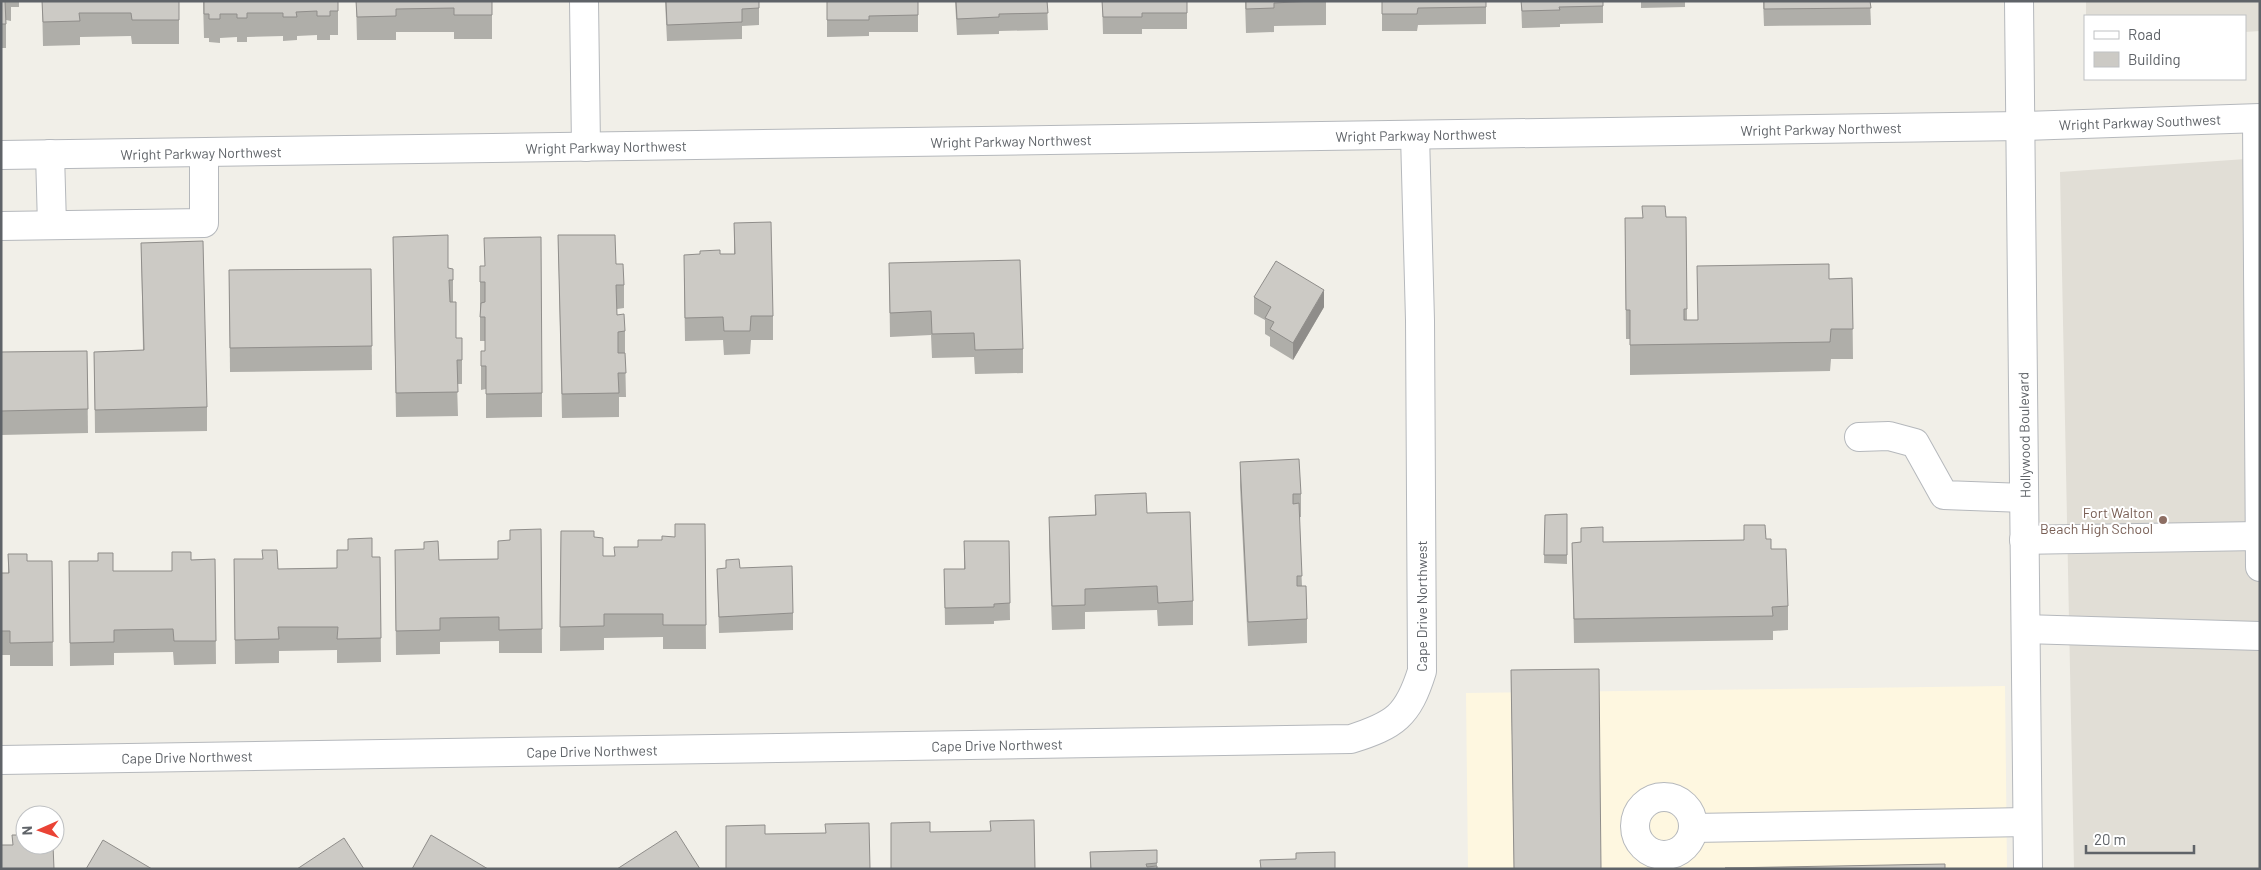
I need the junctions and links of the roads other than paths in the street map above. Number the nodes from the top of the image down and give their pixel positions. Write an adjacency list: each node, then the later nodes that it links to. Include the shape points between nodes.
1 (584, 1): 6 (street)
2 (2019, 1): 4 (street, Hollywood Boulevard)
3 (2258, 119): 4 (street, Wright Parkway Southwest); 12 (street)
4 (2021, 126): 5 (street, Wright Parkway Northwest); 14 (street, Hollywood Boulevard)
5 (1415, 135): 6 (street, Wright Parkway Northwest); 20 (street, Cape Drive Northwest, via 1420,320 1422,671 1415,694 1403,712 1382,730 1341,740)
6 (586, 147): 7 (street, Wright Parkway Northwest)
7 (204, 153): 8 (street, Wright Parkway Northwest); 10 (street, via 204,223)
8 (50, 154): 9 (street, Wright Parkway Northwest); 10 (street)
9 (1, 155)
10 (52, 225): 11 (street)
11 (1, 226)
12 (2259, 320): 15 (street)
13 (1859, 437): 14 (street, via 1889,436 1915,443 1944,495)
14 (2024, 498): 16 (street, Hollywood Boulevard)
15 (2259, 536): 16 (street); 17 (street)
16 (2024, 540): 18 (street, Hollywood Boulevard)
17 (2260, 567)
18 (2026, 629): 19 (street); 21 (street, Hollywood Boulevard)
19 (2260, 636)
20 (1, 760)
21 (2027, 822): 22 (street); 23 (street, Hollywood Boulevard)
22 (1693, 828)
23 (2028, 869)

